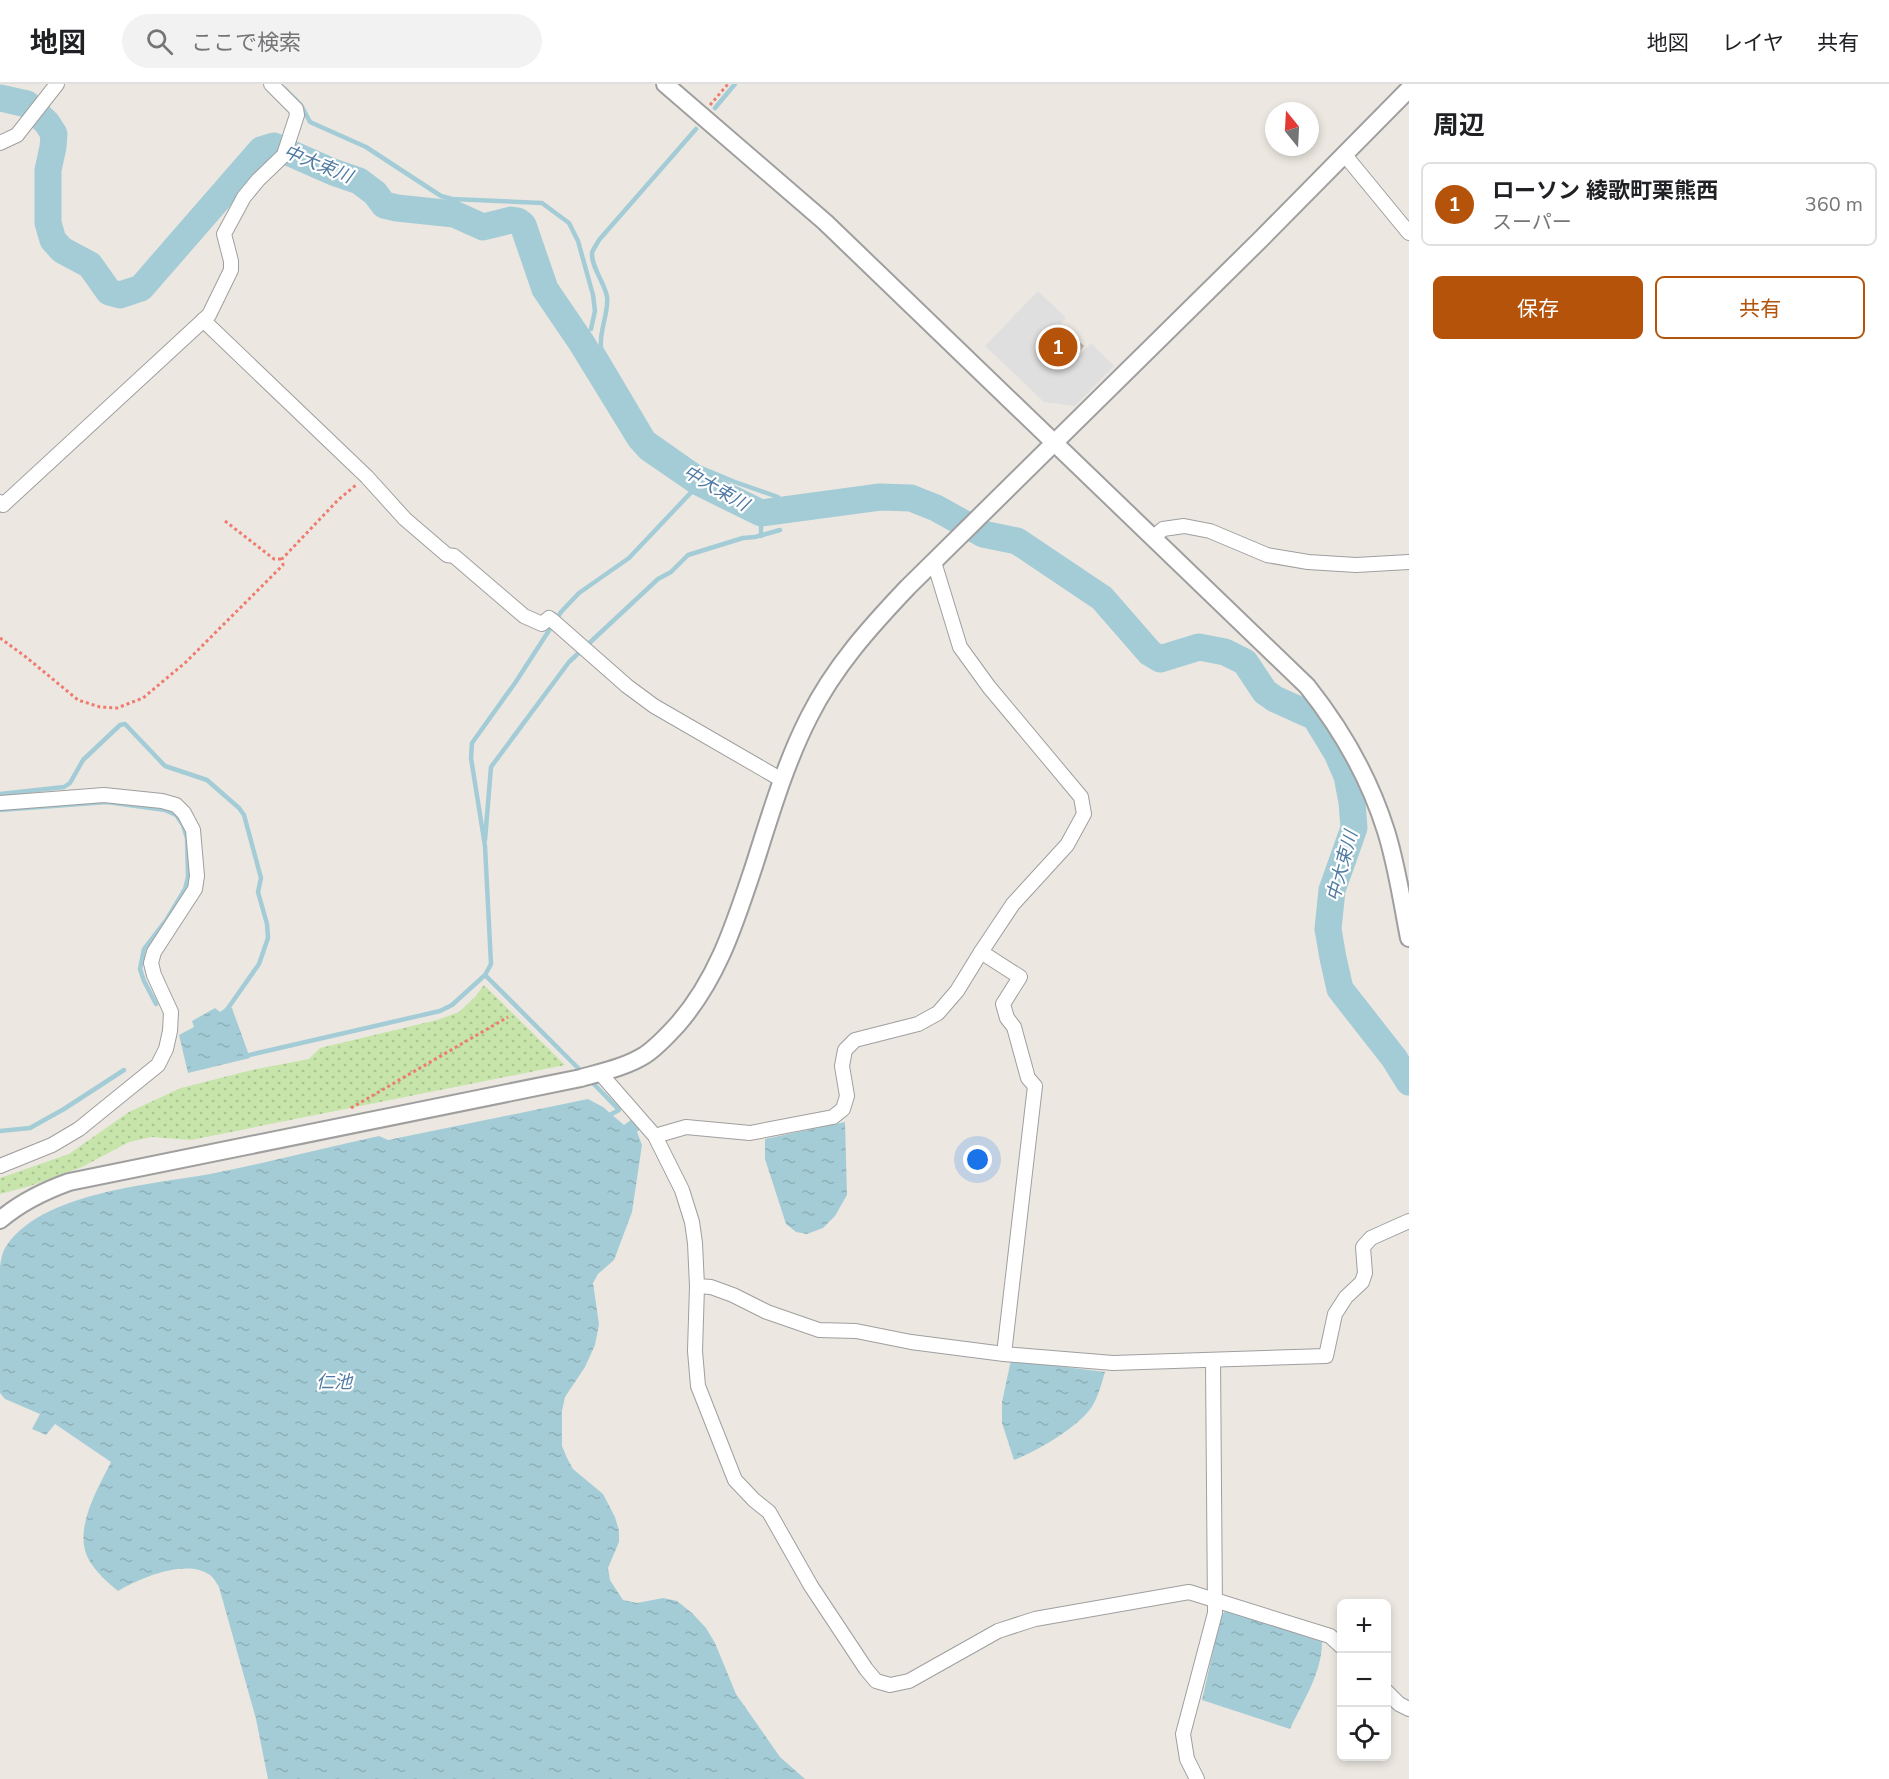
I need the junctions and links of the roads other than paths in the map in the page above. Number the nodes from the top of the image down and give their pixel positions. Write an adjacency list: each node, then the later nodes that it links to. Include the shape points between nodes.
1 (57, 84): 5 (street, via 17,135)
2 (271, 84): 8 (street, via 296,109 297,115 285,151 244,197 224,234 231,270)
3 (665, 84): 9 (street, via 825,222)
4 (1409, 89): 6 (street)
5 (0, 143)
6 (1344, 154): 7 (street); 9 (street)
7 (1409, 233)
8 (203, 320): 10 (street); 14 (street, via 367,477 405,519 447,555 454,556 524,616 542,624 549,618 555,622 654,706)
9 (1055, 442): 11 (street); 12 (street)
10 (1, 505)
11 (1154, 537): 13 (street, via 1163,529 1184,526 1210,531 1267,555 1308,562); 16 (street, via 1307,686 1344,737 1361,768 1386,832)
12 (934, 562): 14 (street, via 869,628 838,668 809,717); 17 (street, via 960,647 1081,797 1084,814 1067,845 1013,904)
13 (1409, 562)
14 (782, 780): 18 (street, via 730,939 690,1010 645,1055)
15 (0, 803): 20 (street, via 104,795 176,805 193,830 197,876 195,889 154,952 151,963 171,1012 166,1048 158,1065 79,1129 51,1146)
16 (1409, 938)
17 (981, 952): 19 (street, via 938,1013 918,1024 855,1040 845,1050 842,1066 847,1096 843,1109 833,1117 750,1133 686,1127); 24 (street, via 1020,977 1004,1004 1028,1078 1035,1086)
18 (591, 1075): 19 (street); 21 (street, via 69,1182 16,1206)
19 (654, 1136): 23 (street, via 692,1222)
20 (0, 1166)
21 (0, 1220)
22 (1409, 1221): 25 (street, via 1371,1238 1363,1246 1362,1282 1335,1314 1326,1356)
23 (697, 1286): 24 (street, via 711,1287 819,1330); 26 (street, via 698,1386 735,1480 769,1512 811,1586 876,1681 890,1685 909,1681 998,1631 1035,1619 1189,1592)
24 (1004, 1354): 25 (street, via 1113,1364)
25 (1213, 1361): 26 (street)
26 (1214, 1599): 27 (street, via 1330,1636); 30 (street, via 1215,1613 1183,1734 1187,1759)
27 (1337, 1643)
28 (1391, 1696): 29 (street)
29 (1409, 1709)
30 (1197, 1779)

